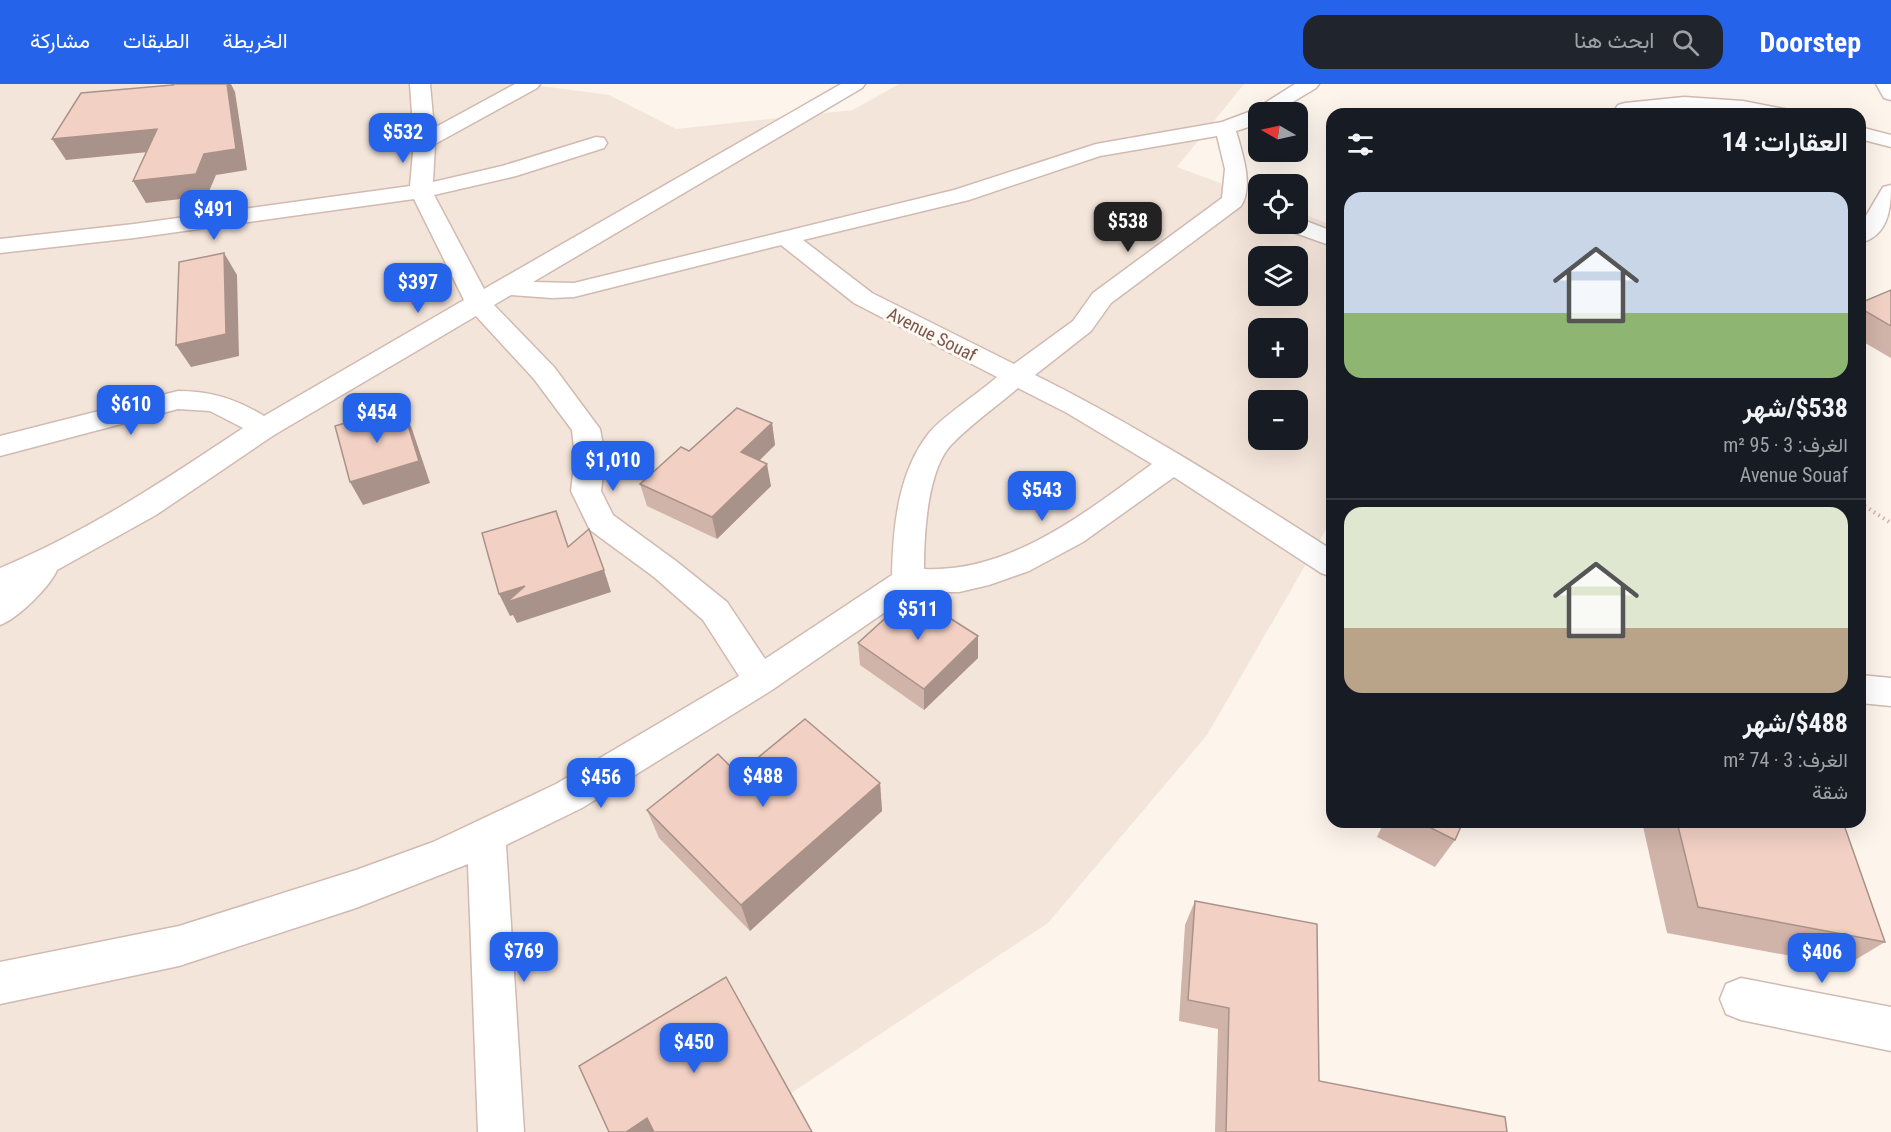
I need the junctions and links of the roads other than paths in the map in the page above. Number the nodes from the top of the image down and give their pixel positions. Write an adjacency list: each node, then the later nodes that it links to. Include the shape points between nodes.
1 (420, 84): 13 (street)
2 (530, 84): 13 (street)
3 (855, 84): 23 (street)
4 (1309, 84): 7 (street)
5 (1886, 84): 6 (street)
6 (1891, 94)
7 (1279, 102)
8 (1630, 108): 9 (street, via 1652,103 1702,102)
9 (1756, 108)
10 (1248, 121): 11 (street)
11 (1225, 128): 20 (street, via 1096,150 961,195); 25 (street, via 1242,204 1102,298 1082,326)
12 (1866, 135): 14 (street)
13 (425, 141): 16 (street)
14 (1891, 141)
15 (596, 142): 16 (street, via 508,171)
16 (422, 191): 22 (street); 24 (street)
17 (1891, 192): 19 (street)
18 (1308, 230): 21 (street)
19 (1866, 233)
20 (785, 237): 23 (street, via 574,290); 25 (street, Avenue Souaf, via 863,298)
21 (1326, 237)
22 (0, 246)
23 (507, 287): 24 (street)
24 (479, 304): 26 (street); 34 (street, via 543,373 586,429 590,457 586,491 601,522 715,611)
25 (1016, 376): 28 (street, Avenue Souaf); 31 (street, via 940,439 924,464 908,540)
26 (264, 428): 27 (street, via 218,402 178,400); 29 (street, via 145,507)
27 (0, 446)
28 (1173, 463): 30 (street, Avenue Souaf); 31 (street, via 1085,527 1010,567 957,581)
29 (52, 559): 32 (street); 33 (street)
30 (1326, 561)
31 (908, 580): 34 (street)
32 (0, 581)
33 (0, 612)
34 (760, 680): 37 (street, via 569,796)
35 (1866, 690): 36 (street)
36 (1891, 692)
37 (486, 836): 38 (street, via 445,856 356,889 179,946); 41 (street)
38 (0, 983)
39 (1741, 999): 40 (street)
40 (1891, 1029)
41 (501, 1132)

